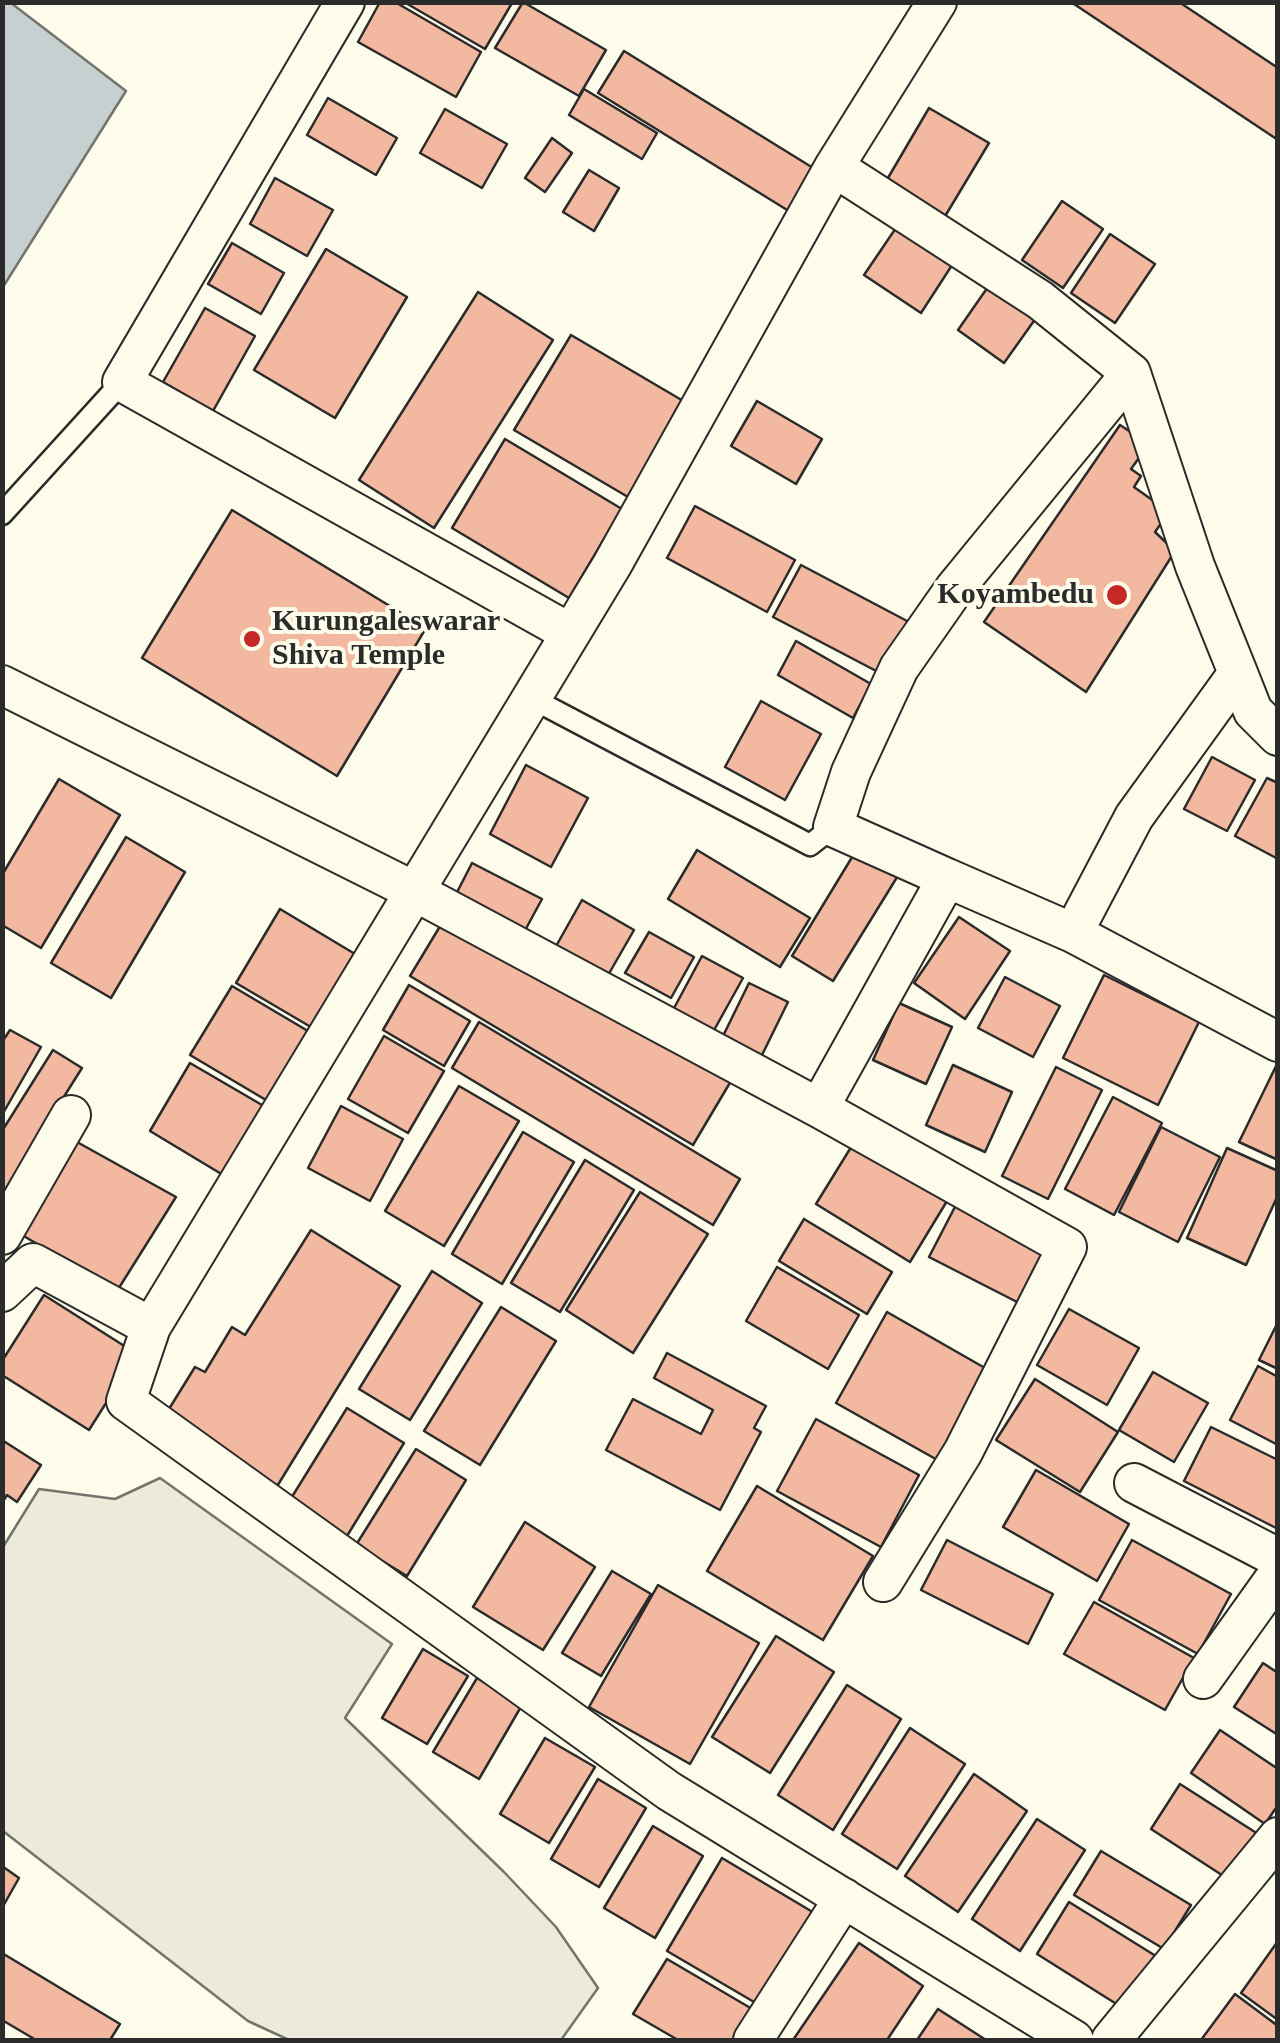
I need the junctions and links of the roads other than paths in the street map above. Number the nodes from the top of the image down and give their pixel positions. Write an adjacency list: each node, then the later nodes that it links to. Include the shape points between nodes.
1 (345, 2): 5 (street)
2 (937, 2): 3 (street)
3 (834, 167): 4 (street, via 1040,300); 7 (street)
4 (1132, 373): 8 (street); 12 (street, via 955,588 899,668 850,772)
5 (122, 382): 6 (lane); 7 (street)
6 (2, 514)
7 (570, 633): 10 (street)
8 (1238, 673): 11 (street, via 1253,710); 15 (street, via 1134,817)
9 (2, 685): 14 (street)
10 (531, 698): 12 (lane, via 810,846); 14 (street)
11 (1278, 736)
12 (833, 826): 13 (street)
13 (947, 878): 15 (street); 17 (street)
14 (412, 890): 17 (street); 22 (street)
15 (1073, 933): 16 (street)
16 (1278, 1042)
17 (819, 1108): 26 (street, via 1066,1247 963,1452)
18 (71, 1116): 19 (street)
19 (2, 1235)
20 (18, 1255): 21 (street); 22 (street)
21 (2, 1292)
22 (151, 1327): 29 (street, via 126,1402 669,1791)
23 (1134, 1483): 24 (street)
24 (1278, 1558)
25 (1278, 1574): 27 (street)
26 (882, 1582)
27 (1204, 1679)
28 (1278, 1836): 32 (street)
29 (844, 1898): 30 (street); 31 (street)
30 (753, 2040)
31 (1074, 2040)
32 (1112, 2040)

